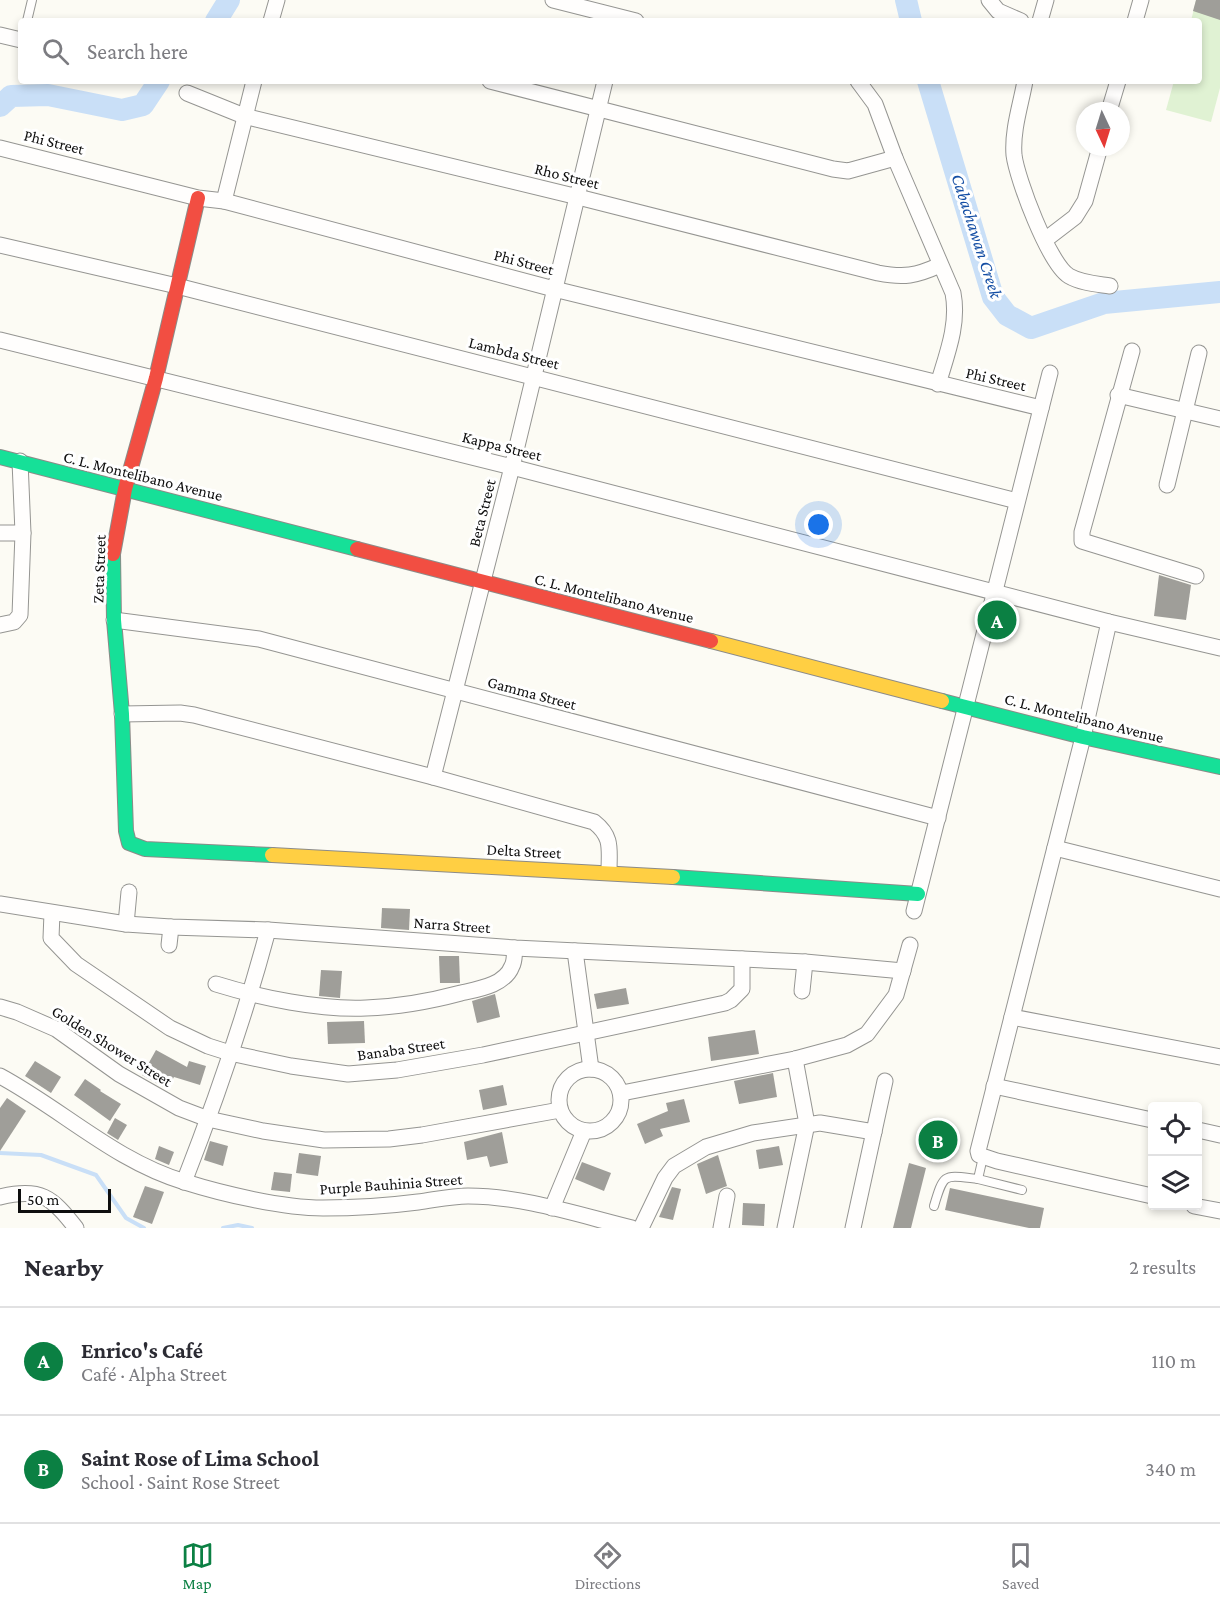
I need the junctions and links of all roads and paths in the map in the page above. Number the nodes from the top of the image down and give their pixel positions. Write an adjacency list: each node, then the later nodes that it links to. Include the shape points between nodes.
1 (32, 0): 7 (lane)
2 (277, 0): 8 (street)
3 (554, 0): 9 (street)
4 (989, 0): 10 (street, via 998,11)
5 (1046, 0): 11 (street)
6 (1141, 0): 12 (street)
7 (28, 18)
8 (272, 18)
9 (621, 18)
10 (1013, 18)
11 (1041, 18)
12 (1136, 18)
13 (0, 35): 14 (street)
14 (18, 39)
15 (253, 84): 24 (street)
16 (501, 84): 23 (street)
17 (604, 84): 23 (street, Beta Street)
18 (860, 84): 27 (street, via 875,104)
19 (1025, 84): 31 (street, via 1014,154 1024,196)
20 (1117, 84): 22 (street)
21 (187, 93): 24 (street, Rho Street)
22 (1112, 102)
23 (597, 109): 27 (street, via 833,169 854,170); 28 (street, Beta Street)
24 (244, 116): 28 (street, Rho Street); 30 (street)
25 (0, 148): 29 (street, Phi Street)
26 (1098, 156): 31 (street, via 1085,201 1075,217)
27 (895, 158): 33 (street)
28 (578, 197): 33 (street, Rho Street, via 886,274 911,276); 36 (street, Beta Street)
29 (198, 198): 30 (street, Phi Street); 34 (street, Zeta Street)
30 (224, 201): 36 (street, Phi Street)
31 (1045, 240): 35 (street, via 1067,275)
32 (0, 244): 34 (street, Lambda Street)
33 (940, 265): 43 (street, via 956,309)
34 (177, 286): 41 (street, Lambda Street); 42 (street, Zeta Street)
35 (1110, 286)
36 (554, 289): 41 (street, Beta Street); 43 (street, Phi Street)
37 (0, 340): 42 (street, Kappa Street)
38 (1132, 351): 44 (street)
39 (1199, 353): 46 (street)
40 (1050, 373): 45 (street)
41 (533, 376): 50 (street, Beta Street); 53 (street, Lambda Street)
42 (156, 378): 50 (street, Kappa Street); 52 (street, Zeta Street)
43 (938, 384): 45 (street, Phi Street)
44 (1118, 395): 46 (street); 56 (street, via 1082,541)
45 (1041, 408): 53 (street)
46 (1185, 410): 47 (street); 51 (street)
47 (1220, 419)
48 (0, 457): 49 (street, C. L. Montelibano Avenue)
49 (20, 461): 52 (street, C. L. Montelibano Avenue); 55 (street)
50 (512, 467): 57 (street, Beta Street); 58 (street, Kappa Street)
51 (1167, 485)
52 (125, 489): 57 (street, C. L. Montelibano Avenue); 59 (street, Zeta Street, via 113,549)
53 (1017, 501): 58 (street)
54 (0, 533): 55 (street)
55 (23, 533): 61 (street, via 20,615 14,622)
56 (1196, 576)
57 (483, 581): 63 (street, Beta Street); 64 (street, C. L. Montelibano Avenue)
58 (994, 591): 60 (street, Kappa Street); 64 (street)
59 (114, 620): 63 (street, Gamma Street, via 259,639); 65 (street, Zeta Street)
60 (1109, 622): 62 (street, Kappa Street); 66 (street)
61 (0, 625)
62 (1220, 648)
63 (454, 691): 68 (street, Beta Street); 69 (street, Gamma Street)
64 (966, 705): 66 (street, C. L. Montelibano Avenue); 69 (street)
65 (122, 714): 68 (street, via 180,713); 70 (street, Zeta Street)
66 (1083, 737): 67 (street, C. L. Montelibano Avenue); 71 (street)
67 (1220, 767)
68 (433, 777): 72 (street, via 594,822 605,831 609,842)
69 (938, 818): 75 (street)
70 (129, 843): 72 (street, Delta Street, via 144,849)
71 (1054, 848): 73 (street); 93 (street)
72 (609, 872): 75 (street, Delta Street)
73 (1220, 889)
74 (129, 892): 79 (street)
75 (918, 894): 77 (street)
76 (0, 904): 78 (street, Narra Street)
77 (914, 911)
78 (52, 913): 79 (street, Narra Street); 95 (street, Banaba Street, via 51,938 76,964 170,1028)
79 (126, 924): 80 (street, Narra Street)
80 (171, 927): 81 (street, Narra Street); 82 (street)
81 (268, 930): 84 (street, Narra Street); 91 (street)
82 (169, 945)
83 (910, 945): 88 (street)
84 (515, 948): 85 (street, Narra Street); 91 (street, via 513,966 497,982 450,996 365,1008)
85 (575, 951): 86 (street, Narra Street); 94 (street)
86 (742, 959): 87 (street, Narra Street); 94 (street, Banaba Street, via 742,989 731,1000)
87 (805, 962): 88 (street, Narra Street); 90 (street)
88 (903, 971): 97 (street, via 896,995 867,1034 847,1045)
89 (216, 984): 91 (street)
90 (802, 991)
91 (251, 995): 95 (street)
92 (0, 1007): 104 (street, Golden Shower Street, via 56,1029 119,1074 179,1108)
93 (1012, 1017): 96 (street); 101 (street)
94 (587, 1032): 95 (street, Banaba Street, via 483,1055 348,1074); 98 (street)
95 (230, 1053): 104 (street)
96 (1220, 1057)
97 (795, 1059): 102 (street); 106 (street)
98 (591, 1069): 102 (street, via 609,1074); 103 (street, via 572,1074 564,1082 558,1099)
99 (1, 1079): 113 (street, Purple Bauhinia Street, via 37,1098 112,1150)
100 (885, 1081): 109 (street)
101 (994, 1086): 105 (street); 111 (street)
102 (622, 1093): 107 (street, via 615,1120 597,1131)
103 (560, 1110): 104 (street, Golden Shower Street, via 422,1135 356,1141 263,1131); 107 (street, via 567,1122)
104 (208, 1119): 113 (street)
105 (1148, 1119)
106 (807, 1124): 109 (street); 124 (street, via 724,1140 686,1157 665,1178); 126 (street)
107 (584, 1131): 119 (street)
108 (1202, 1131): 110 (street)
109 (874, 1132): 127 (street)
110 (1220, 1135)
111 (980, 1154): 112 (lane); 115 (street)
112 (978, 1179): 114 (lane); 118 (lane, via 946,1178 941,1182)
113 (184, 1182): 119 (street, Purple Bauhinia Street, via 254,1199 322,1208 467,1196)
114 (1023, 1190)
115 (1148, 1195)
116 (727, 1196): 125 (street)
117 (0, 1197): 122 (street, via 18,1192 47,1197)
118 (934, 1206)
119 (552, 1208): 123 (street, Purple Bauhinia Street)
120 (1202, 1208): 121 (street)
121 (1220, 1211)
122 (76, 1228)
123 (632, 1228)
124 (641, 1228)
125 (721, 1228)
126 (784, 1228)
127 (853, 1228)

